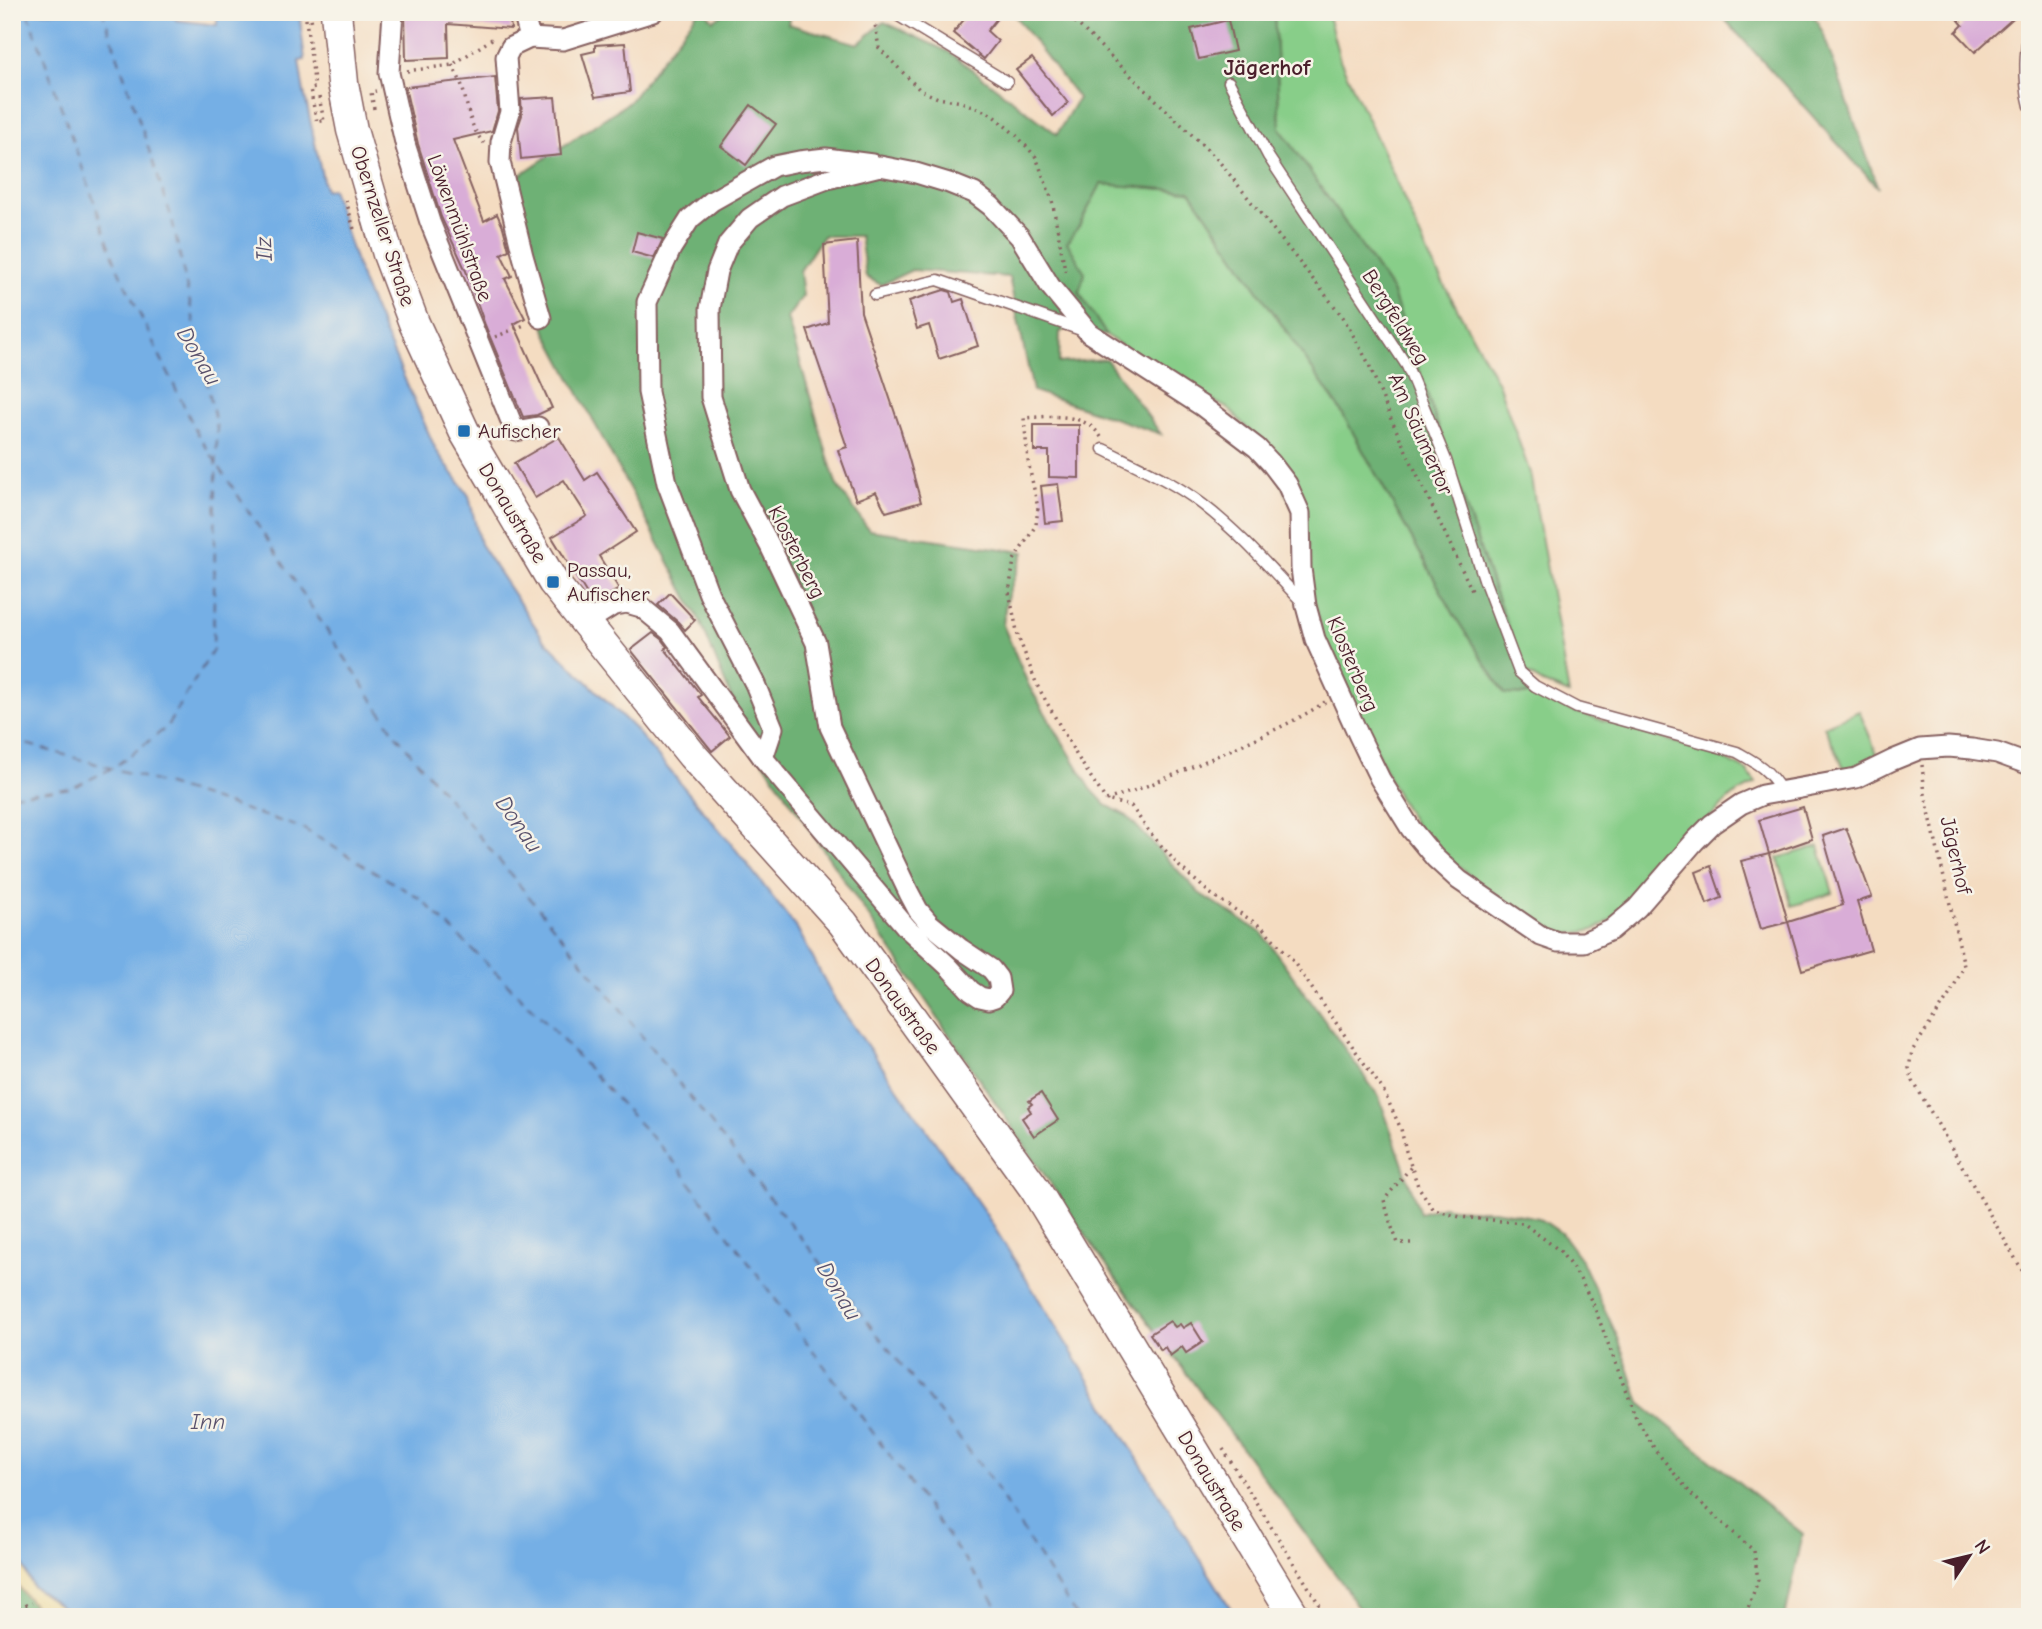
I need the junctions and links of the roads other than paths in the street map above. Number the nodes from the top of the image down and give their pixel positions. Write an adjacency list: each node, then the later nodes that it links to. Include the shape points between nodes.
1 (336, 12): 16 (main road, Obernzeller Straße, via 343,83 366,184 414,323)
2 (393, 12): 15 (street, Löwenmühlstraße, via 389,73 430,222 515,430)
3 (523, 12): 7 (street)
4 (653, 12): 7 (street, via 563,40)
5 (892, 12): 8 (lane)
6 (2030, 18): 10 (lane, via 2024,68)
7 (530, 38): 13 (street, via 511,47 506,57 510,112 500,162)
8 (1007, 82)
9 (1229, 82): 22 (lane, Bergfeldweg, via 1268,156 1407,366 1446,460 1519,672 1577,708 1737,752 1771,774)
10 (2030, 106)
11 (880, 166): 14 (street, Klosterberg, via 949,183 991,206 1020,237 1050,286); 20 (street, Klosterberg, via 826,158 799,161 774,166 739,185 691,219 671,248 647,302 648,392 667,483 709,594 774,728); 20 (street, Klosterberg, via 782,196 750,218 728,244 716,271 710,309 711,397 740,491 816,643 830,727 898,871 929,923 998,978 1000,991 995,997 980,997 971,991 906,928)
12 (874, 295): 14 (lane, via 938,280)
13 (541, 318)
14 (1088, 332): 18 (street, Klosterberg, via 1202,406 1257,448 1287,484 1300,513)
15 (538, 427)
16 (464, 431): 19 (main road, Donaustraße, via 554,582)
17 (1103, 449): 18 (lane, via 1202,504 1242,538)
18 (1306, 606): 22 (street, Klosterberg, via 1315,639 1359,736 1411,829 1459,880 1541,936 1584,943 1611,930 1637,908 1712,824 1741,804)
19 (585, 623): 20 (street, Klosterberg, via 614,605 641,607 670,631); 23 (main road, Donaustraße, via 692,755 843,923 1035,1189)
20 (763, 758)
21 (2030, 765): 22 (street, Klosterberg, via 1997,753 1948,747 1920,750 1856,778)
22 (1781, 790)
23 (1295, 1617)

